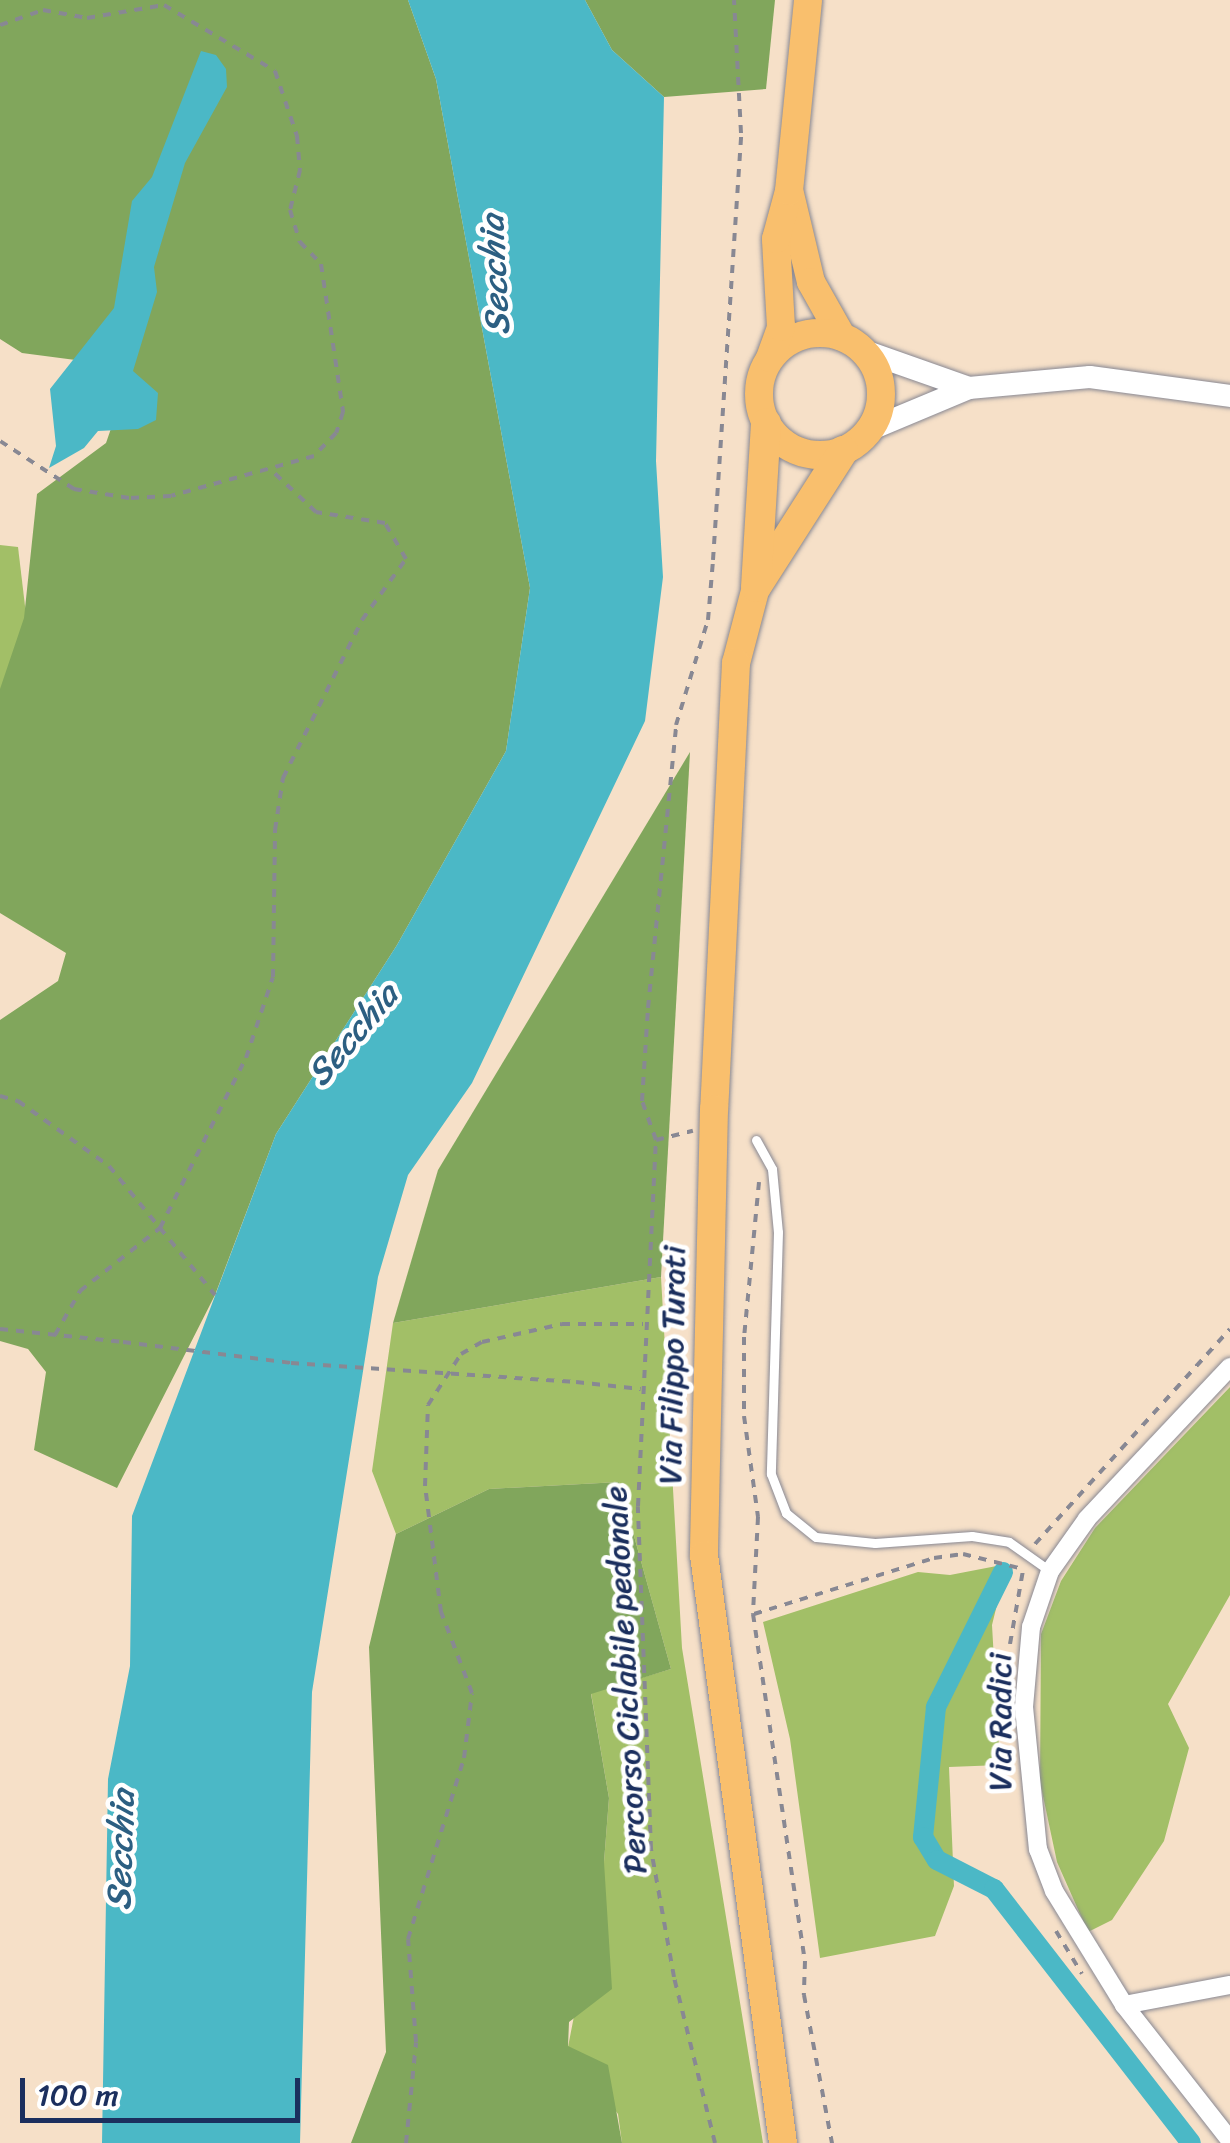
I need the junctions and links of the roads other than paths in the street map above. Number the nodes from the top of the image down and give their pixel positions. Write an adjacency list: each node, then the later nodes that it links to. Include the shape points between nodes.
1 (808, 0): 2 (main road)
2 (789, 191): 3 (main road, via 811,282); 4 (main road, via 776,239 781,327)
3 (854, 344): 4 (main road, via 802,335); 5 (street); 8 (main road, via 882,388)
4 (769, 360): 7 (main road, via 760,380)
5 (969, 388): 6 (street, via 1090,376); 8 (street)
6 (1230, 396)
7 (766, 423): 9 (main road, via 776,437 808,454); 10 (highway)
8 (871, 428): 9 (main road)
9 (843, 451): 10 (highway)
10 (756, 587): 17 (main road, Via Filippo Turati, via 736,664 714,1109 704,1555)
11 (756, 1140): 13 (lane, via 772,1169 778,1232 772,1474 786,1512 816,1538 972,1536 1028,1554)
12 (1230, 1366): 13 (street, Via Radici, via 1088,1519)
13 (1050, 1571): 15 (street, Via Radici, via 1031,1628 1024,1707 1038,1848 1073,1928)
14 (1230, 1984): 15 (street)
15 (1124, 2005): 16 (street, Via Radici)
16 (1230, 2140)
17 (783, 2143)

